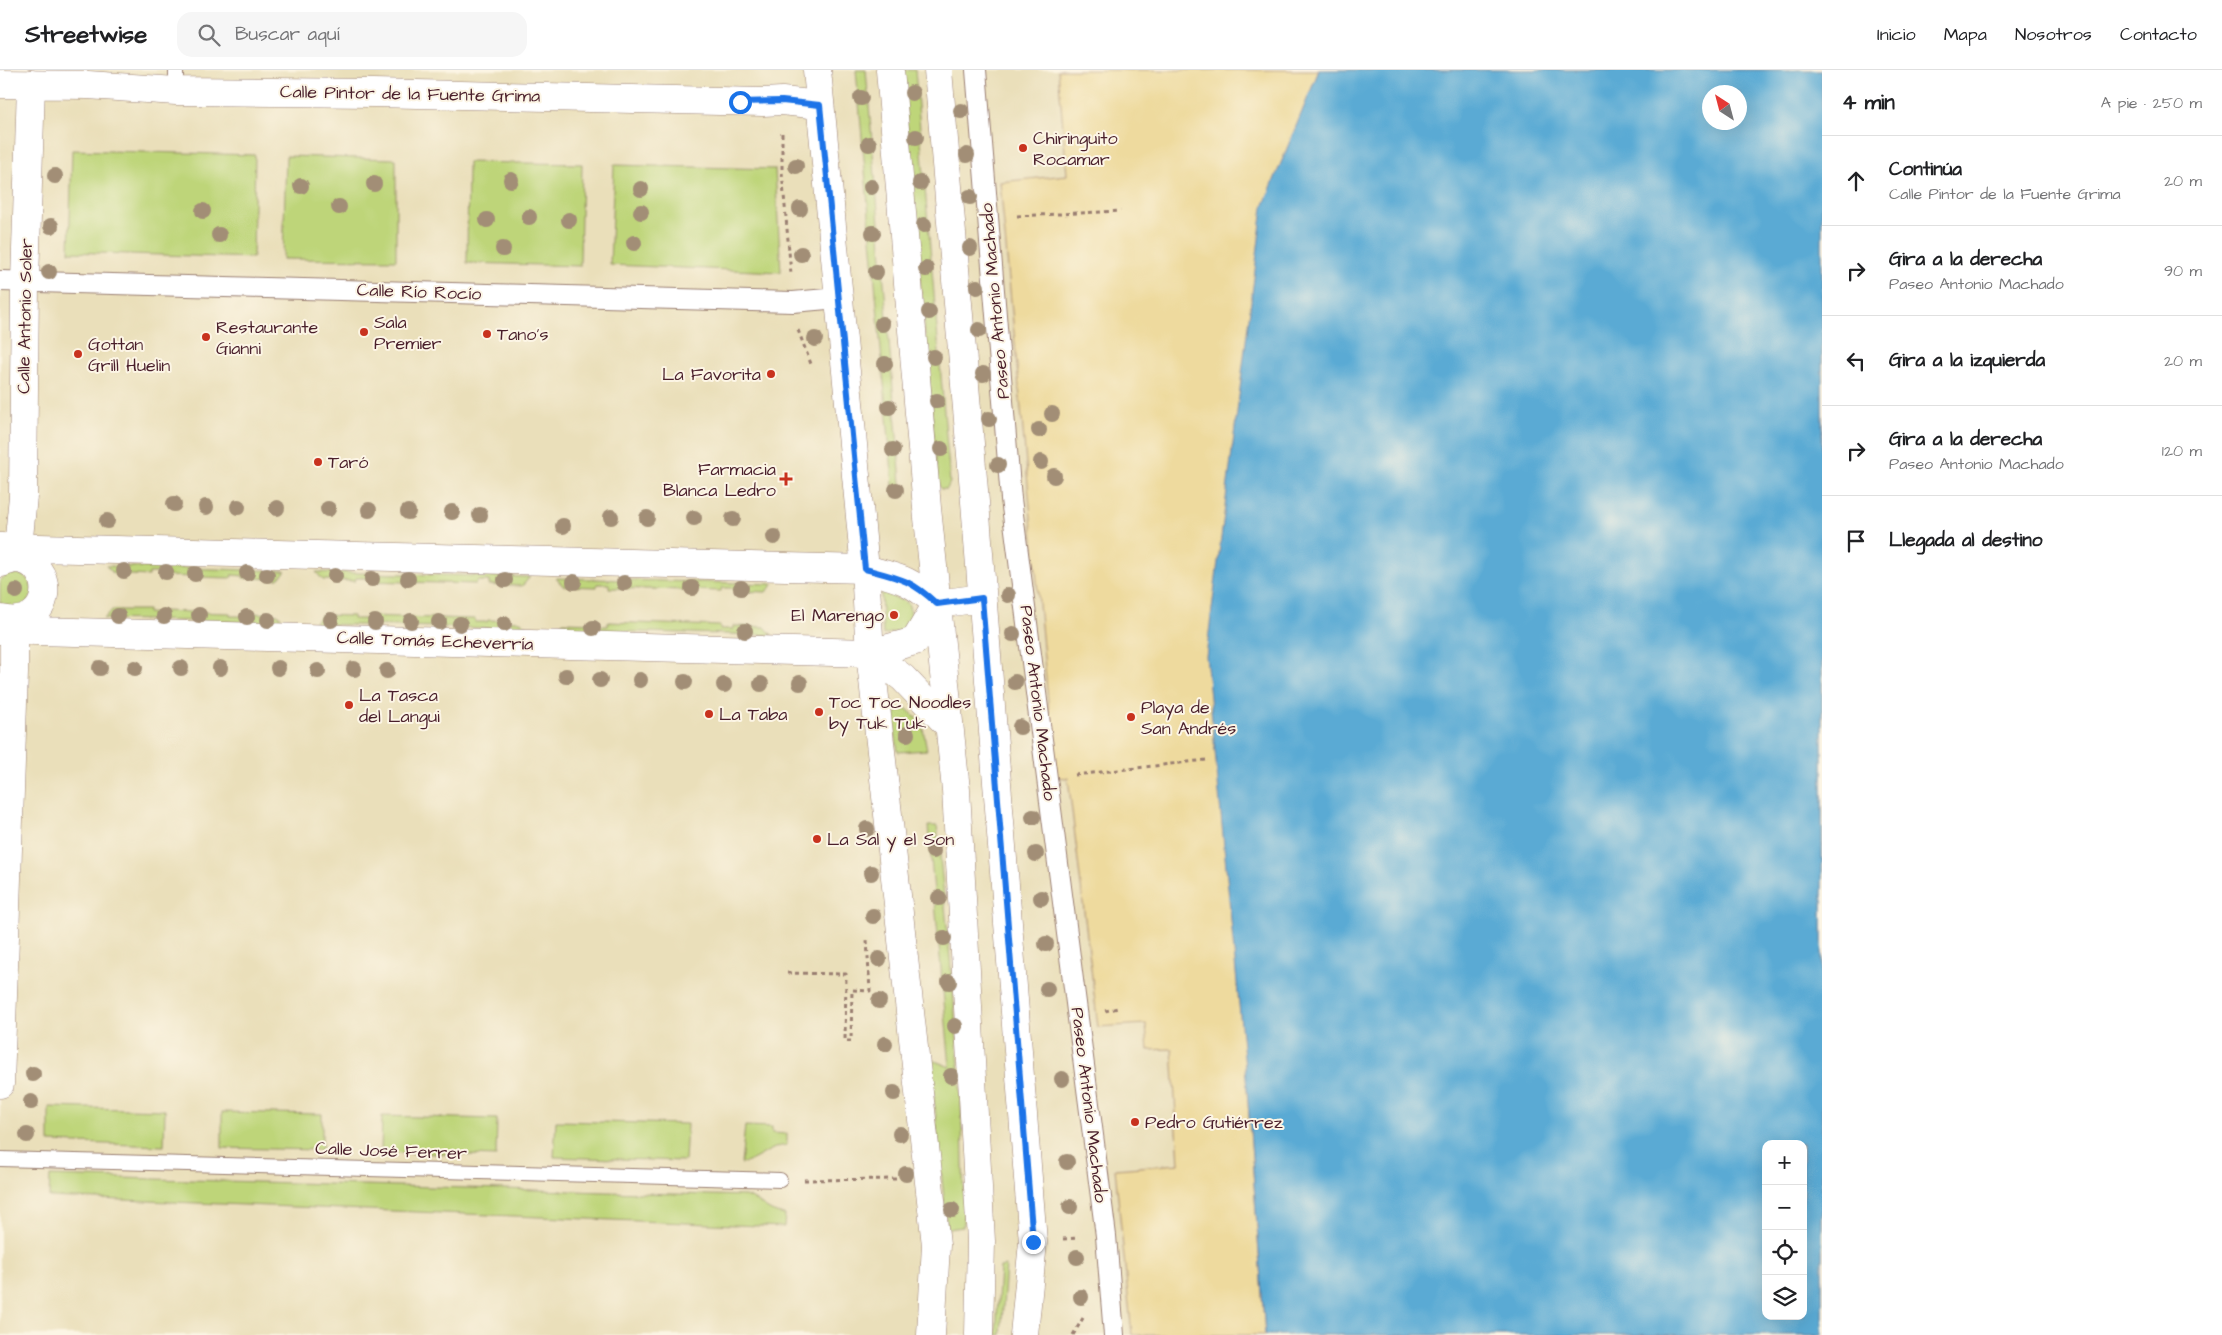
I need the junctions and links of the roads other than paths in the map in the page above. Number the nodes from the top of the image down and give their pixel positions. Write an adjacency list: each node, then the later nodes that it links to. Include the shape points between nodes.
1 (817, 70): 8 (main road)
2 (890, 70): 14 (main road)
3 (938, 70): 13 (main road, Paseo Antonio Machado)
4 (976, 70): 24 (street, Paseo Antonio Machado, via 1011,499 1106,1236)
5 (176, 80): 7 (main road, Calle Pintor de la Fuente Grima, via 105,86); 8 (main road, Calle Pintor de la Fuente Grima, via 373,93 782,101)
6 (0, 84): 7 (main road, Calle Pintor de la Fuente Grima)
7 (31, 84): 9 (main road, Calle Antonio Soler)
8 (820, 105): 10 (main road)
9 (13, 281): 10 (street, Calle Río Rocío, via 793,302); 11 (main road, Calle Antonio Soler, via 22,496)
10 (838, 298): 12 (main road)
11 (8, 554): 12 (main road); 15 (main road, via 40,572 46,587 43,604 33,616)
12 (865, 569): 14 (main road, via 905,579); 16 (main road)
13 (982, 598): 14 (main road); 23 (main road, Paseo Antonio Machado, via 1033,1242)
14 (937, 604): 16 (main road, Calle Tomás Echeverría, via 914,641); 17 (main road)
15 (7, 625): 16 (main road, Calle Tomás Echeverría, via 572,646); 18 (main road, via 14,673)
16 (870, 653): 17 (main road, via 903,678); 21 (main road, via 936,1245)
17 (948, 726): 22 (main road, via 956,790 982,1242)
18 (0, 1084)
19 (0, 1159): 20 (lane, Calle José Ferrer)
20 (780, 1180)
21 (931, 1335)
22 (979, 1335)
23 (1024, 1335)
24 (1114, 1335)

